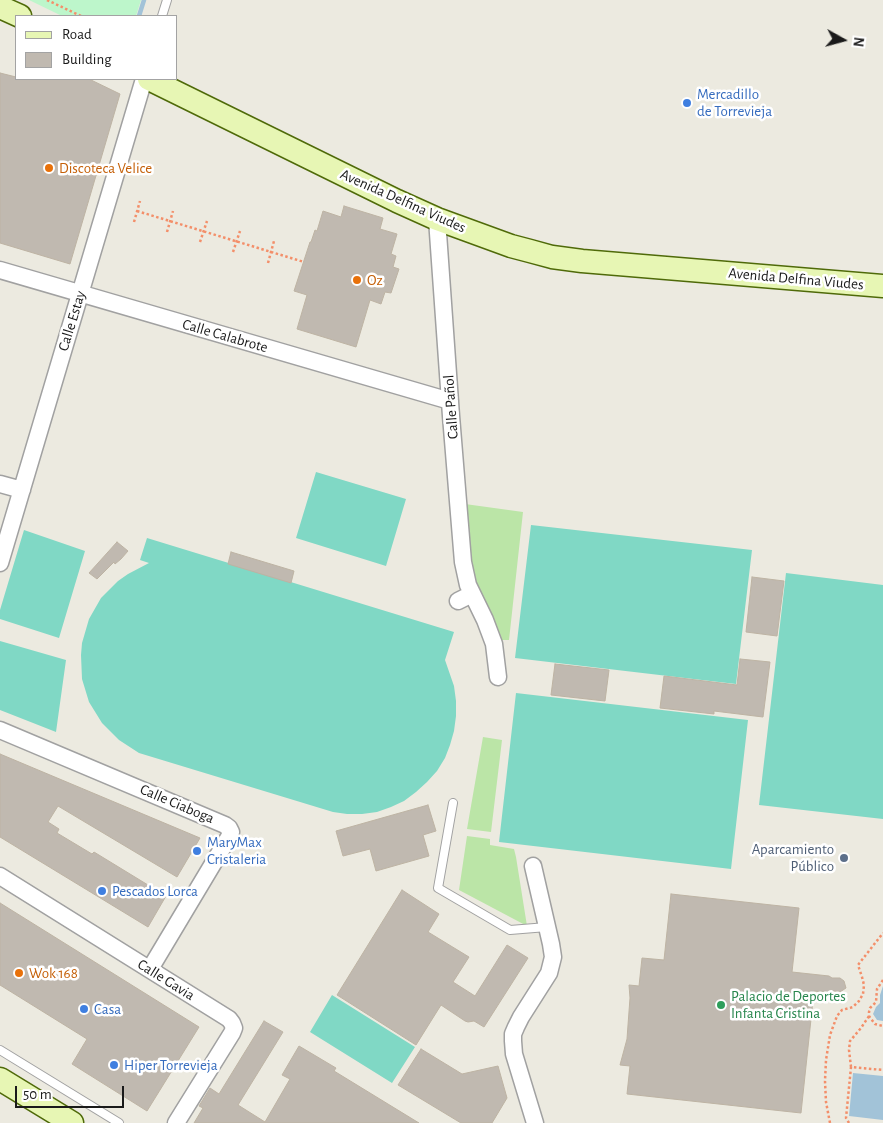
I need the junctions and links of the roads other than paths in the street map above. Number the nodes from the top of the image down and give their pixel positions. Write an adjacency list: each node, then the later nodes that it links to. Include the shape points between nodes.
1 (167, 0): 4 (lane)
2 (0, 7): 3 (street)
3 (18, 15)
4 (162, 15)
5 (144, 80): 10 (street, Calle Estay)
6 (151, 80): 7 (street, Avenida Delfina Viudes)
7 (437, 219): 9 (street, Avenida Delfina Viudes, via 552,257); 11 (street, Calle Pañol)
8 (0, 270): 10 (street, Calle Calabrote)
9 (883, 286)
10 (80, 294): 11 (street, Calle Calabrote); 13 (street, Calle Estay)
11 (450, 401): 15 (street, Calle Pañol, via 466,575 465,598 490,632)
12 (0, 484): 13 (street)
13 (22, 490): 14 (street, Calle Estay)
14 (0, 563)
15 (498, 677)
16 (0, 730): 21 (street, Calle Ciaboga, via 229,828 230,837)
17 (453, 803): 20 (lane, via 438,888 510,930)
18 (533, 866): 20 (street)
19 (0, 876): 21 (street, Calle Gavia)
20 (547, 927): 29 (street, via 552,966 513,1034 514,1054)
21 (150, 969): 28 (street, Calle Gavia, via 228,1018 234,1028)
22 (0, 1050): 27 (lane)
23 (0, 1079): 26 (street)
24 (0, 1097): 25 (street)
25 (43, 1123)
26 (72, 1123)
27 (119, 1123)
28 (176, 1123)
29 (534, 1123)

